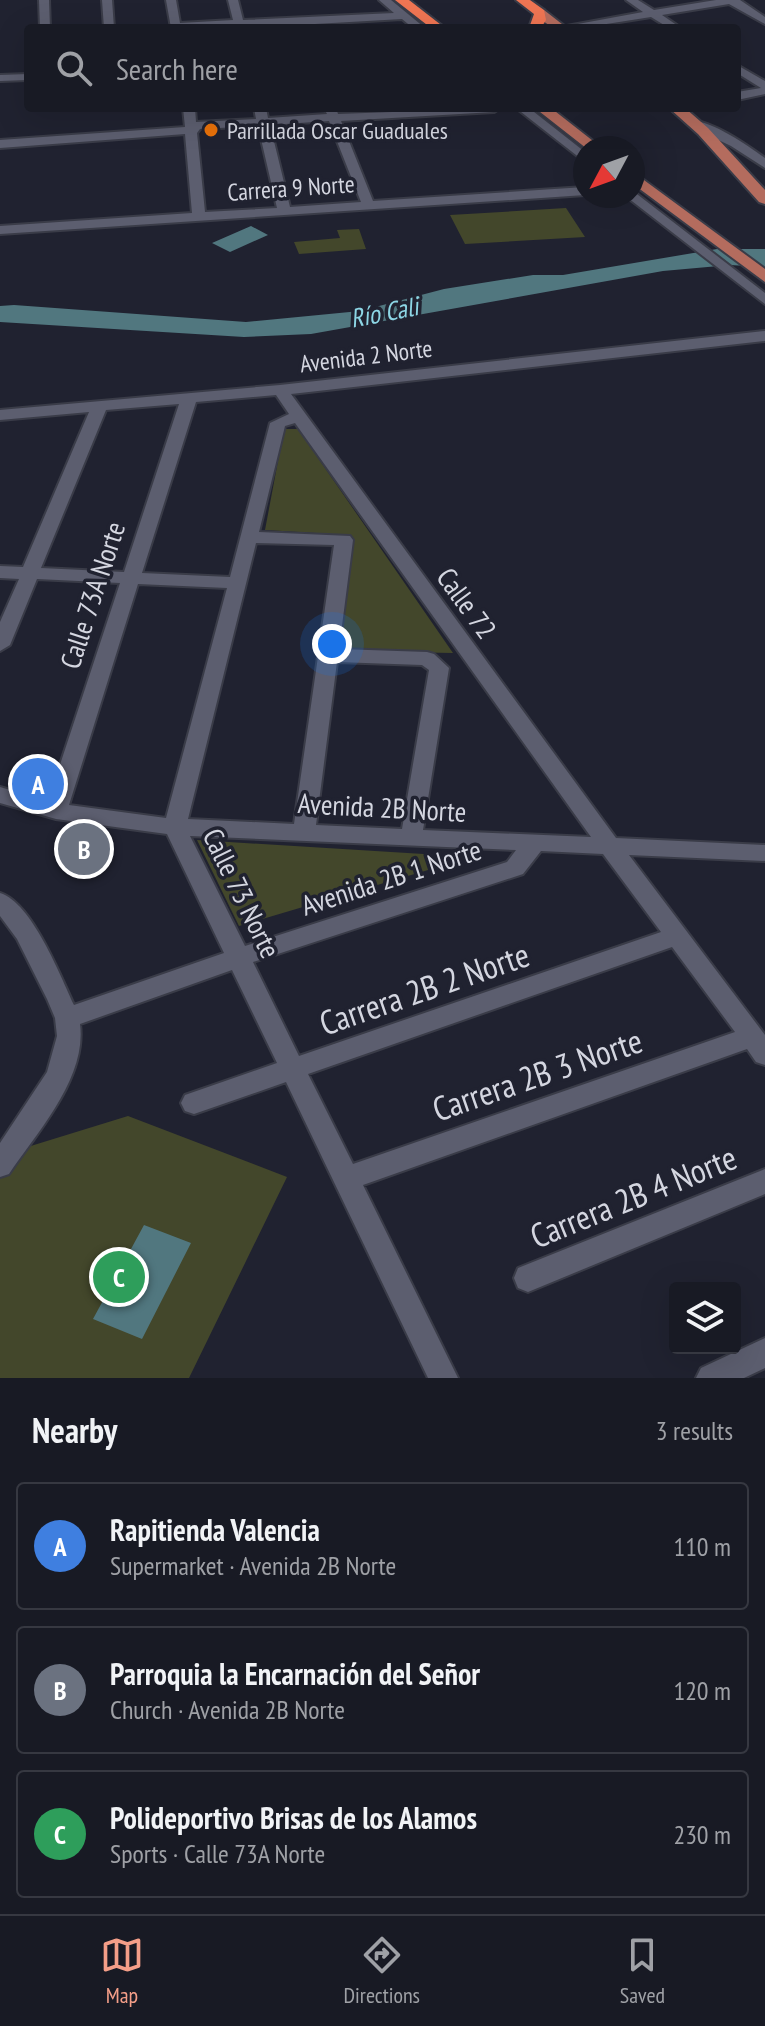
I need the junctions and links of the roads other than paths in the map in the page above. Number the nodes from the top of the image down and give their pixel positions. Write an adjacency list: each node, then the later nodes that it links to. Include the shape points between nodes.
1 (44, 0): 15 (street)
2 (107, 0): 16 (street)
3 (171, 0): 17 (street)
4 (233, 0): 18 (street)
5 (384, 0): 12 (street)
6 (401, 0): 21 (highway)
7 (522, 0): 10 (highway)
8 (631, 0): 11 (street)
9 (732, 0): 11 (street); 13 (street)
10 (540, 13): 22 (highway); 23 (main road)
11 (652, 13): 24 (street); 25 (street)
12 (404, 16): 14 (street); 20 (street)
13 (765, 21)
14 (376, 22): 19 (street)
15 (45, 24)
16 (109, 24)
17 (175, 24)
18 (239, 24)
19 (309, 24)
20 (415, 24)
21 (434, 24)
22 (538, 24)
23 (555, 24)
24 (585, 24)
25 (670, 24)
26 (741, 71): 29 (street)
27 (24, 77): 28 (street)
28 (0, 78)
29 (765, 89): 30 (street)
30 (741, 95)
31 (190, 112): 38 (street)
32 (331, 112): 36 (street); 46 (street)
33 (527, 112): 41 (street)
34 (547, 112): 39 (main road)
35 (681, 112): 37 (main road)
36 (261, 114): 38 (street); 48 (street)
37 (699, 127): 42 (street); 45 (main road)
38 (193, 128): 40 (street); 49 (street)
39 (579, 136)
40 (0, 144)
41 (573, 148)
42 (765, 164)
43 (645, 186): 51 (main road, via 717,242)
44 (573, 192): 46 (street, Carrera 9 Norte)
45 (765, 199)
46 (368, 204): 48 (street, Carrera 9 Norte)
47 (645, 205): 51 (street)
48 (284, 209): 49 (street, Carrera 9 Norte)
49 (199, 216): 50 (street, Carrera 9 Norte)
50 (0, 230)
51 (762, 290)
52 (765, 334): 53 (street, Avenida 2 Norte)
53 (280, 390): 54 (street, Avenida 2 Norte); 57 (street, Calle 72)
54 (189, 398): 55 (street, Avenida 2 Norte); 61 (street, Calle 73A Norte)
55 (100, 406): 56 (street, Avenida 2 Norte); 60 (street)
56 (0, 415)
57 (296, 417): 58 (street, Calle 73 Norte, via 278,423); 71 (street, Calle 72)
58 (249, 537): 62 (street, Calle 73 Norte); 64 (street, via 344,540)
59 (0, 572): 60 (street)
60 (30, 574): 61 (street); 63 (street)
61 (131, 579): 62 (street); 66 (street, Calle 73A Norte)
62 (238, 583): 67 (street, Calle 73 Norte)
63 (0, 645)
64 (329, 655): 68 (street); 69 (street, via 427,659 439,668)
65 (0, 795): 66 (street, Avenida 2B Norte)
66 (56, 811): 67 (street, Avenida 2B Norte)
67 (175, 827): 68 (street, Avenida 2B Norte); 75 (street, Calle 73 Norte)
68 (304, 833): 69 (street, Avenida 2B Norte)
69 (411, 838): 70 (street, Avenida 2B Norte)
70 (534, 844): 71 (street, Avenida 2B Norte); 75 (street, Avenida 2B 1 Norte, via 515,868)
71 (610, 847): 72 (street, Avenida 2B Norte); 74 (street, Calle 72)
72 (765, 853)
73 (0, 902): 76 (street, via 21,922)
74 (677, 936): 77 (street, Calle 72); 78 (street, Carrera 2B 2 Norte)
75 (237, 958): 76 (street, Avenida 2B 1 Norte); 78 (street, Calle 73 Norte)
76 (67, 1018): 80 (street, via 65,1061)
77 (759, 1045): 81 (street, Carrera 2B 3 Norte)
78 (292, 1070): 79 (street, Carrera 2B 2 Norte); 81 (street, Calle 73 Norte)
79 (194, 1103)
80 (0, 1165)
81 (346, 1179): 85 (street, Calle 73 Norte)
82 (765, 1181): 83 (street, Carrera 2B 4 Norte)
83 (528, 1278)
84 (765, 1353): 86 (street)
85 (443, 1378)
86 (711, 1378)

